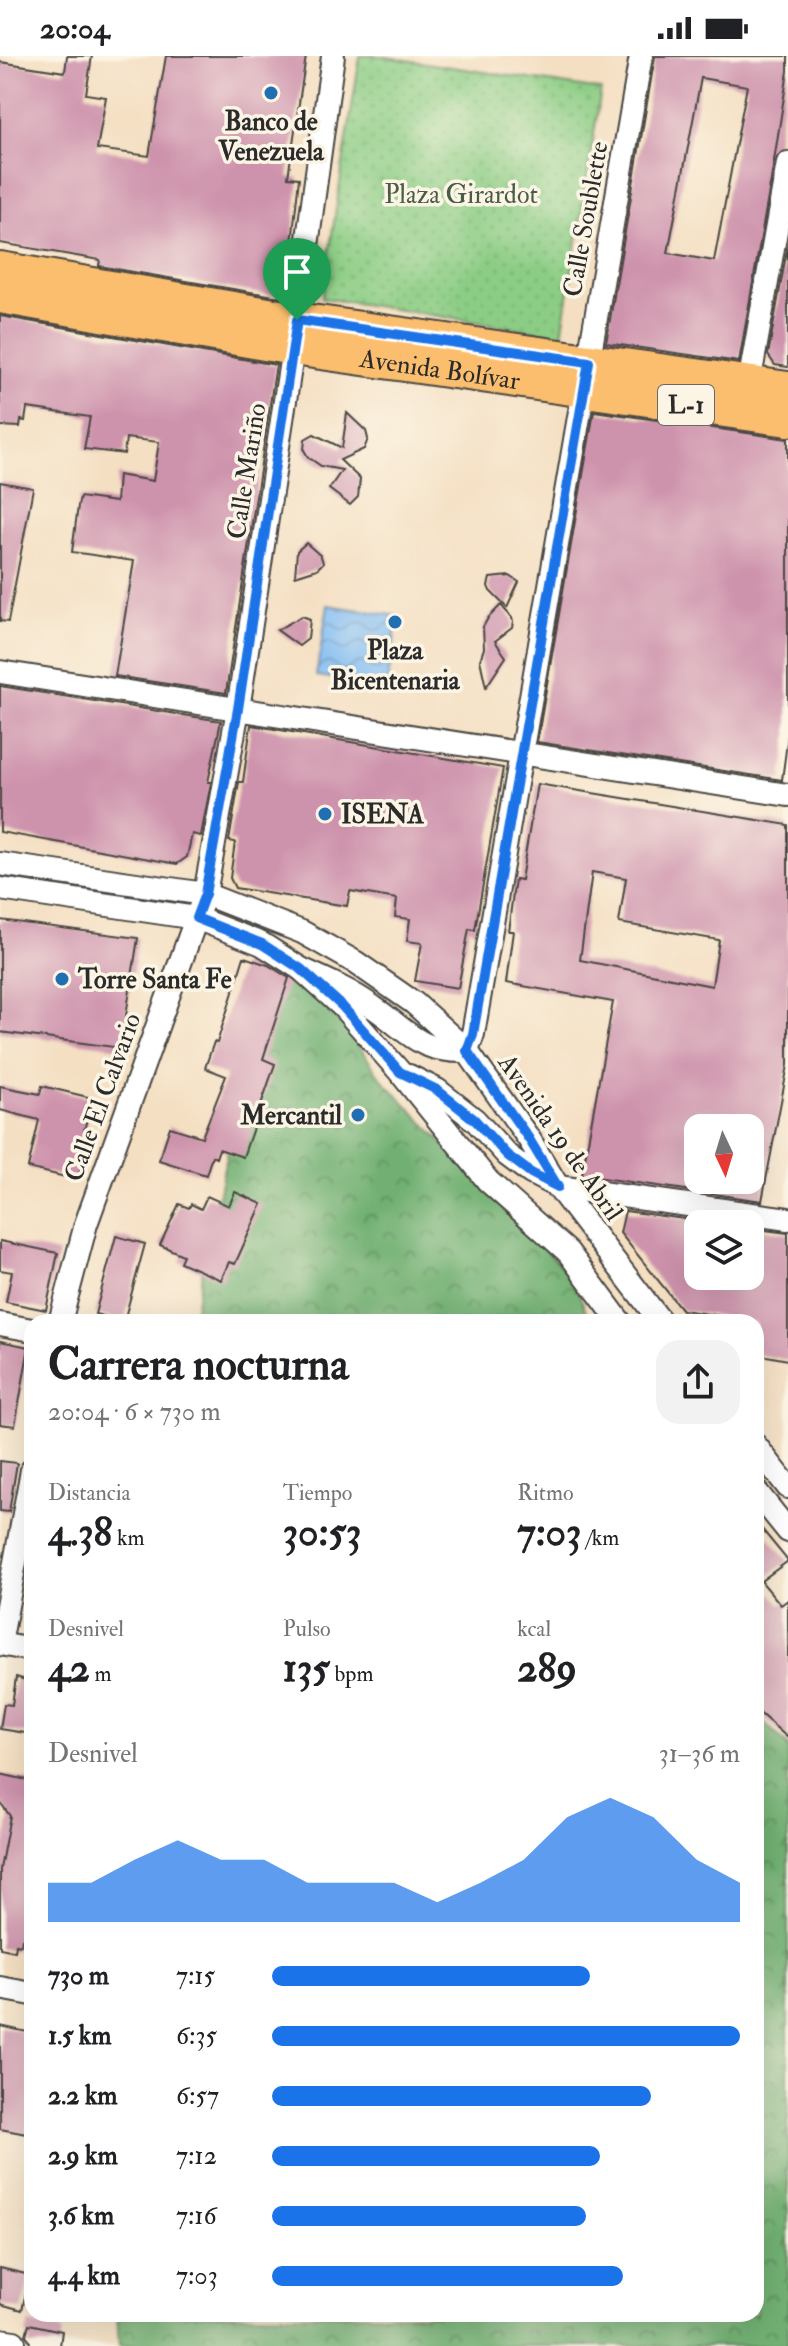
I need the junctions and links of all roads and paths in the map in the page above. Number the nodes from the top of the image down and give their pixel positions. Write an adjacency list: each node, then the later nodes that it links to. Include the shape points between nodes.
1 (333, 56): 6 (street, Calle Mariño)
2 (641, 56): 7 (street, Calle Soublette)
3 (788, 163): 8 (street)
4 (0, 269): 6 (main road, Avenida Bolívar / L-1)
5 (0, 296): 6 (main road, Avenida Bolívar / L-1)
6 (295, 334): 7 (main road, Avenida Bolívar / L-1); 12 (street, Calle Mariño)
7 (586, 376): 8 (main road, Avenida Bolívar / L-1); 10 (main road, Avenida Bolívar / L-1); 13 (street, Calle Soublette)
8 (749, 384): 9 (main road, Avenida Bolívar / L-1)
9 (788, 389)
10 (788, 419)
11 (0, 672): 12 (street)
12 (238, 709): 13 (street); 17 (street, Calle Mariño)
13 (521, 753): 14 (street); 20 (street, Calle Soublette)
14 (788, 795)
15 (0, 864): 17 (street, Avenida 19 de Abril)
16 (0, 889): 18 (street)
17 (205, 894): 18 (street, Calle El Calvario); 20 (street, Avenida 19 de Abril, via 302,932 355,962 414,1003)
18 (196, 918): 19 (street, via 262,944); 24 (street, Calle El Calvario, via 86,1224)
19 (301, 969): 20 (street, via 351,992 423,1044); 21 (street)
20 (467, 1051): 22 (street, Avenida 19 de Abril)
21 (400, 1072): 22 (street, via 437,1090 507,1155); 25 (street, via 488,1181 568,1252)
22 (558, 1187): 23 (street); 26 (street, Avenida 19 de Abril)
23 (788, 1219)
24 (62, 1314)
25 (614, 1314)
26 (655, 1314)
27 (0, 1324): 28 (street)
28 (24, 1328)
29 (764, 1456): 30 (street)
30 (788, 1487)
31 (764, 1501): 33 (street)
32 (24, 1514): 34 (street)
33 (788, 1531)
34 (0, 1644): 35 (street)
35 (24, 1648)
36 (0, 1988): 37 (street)
37 (24, 1992)

